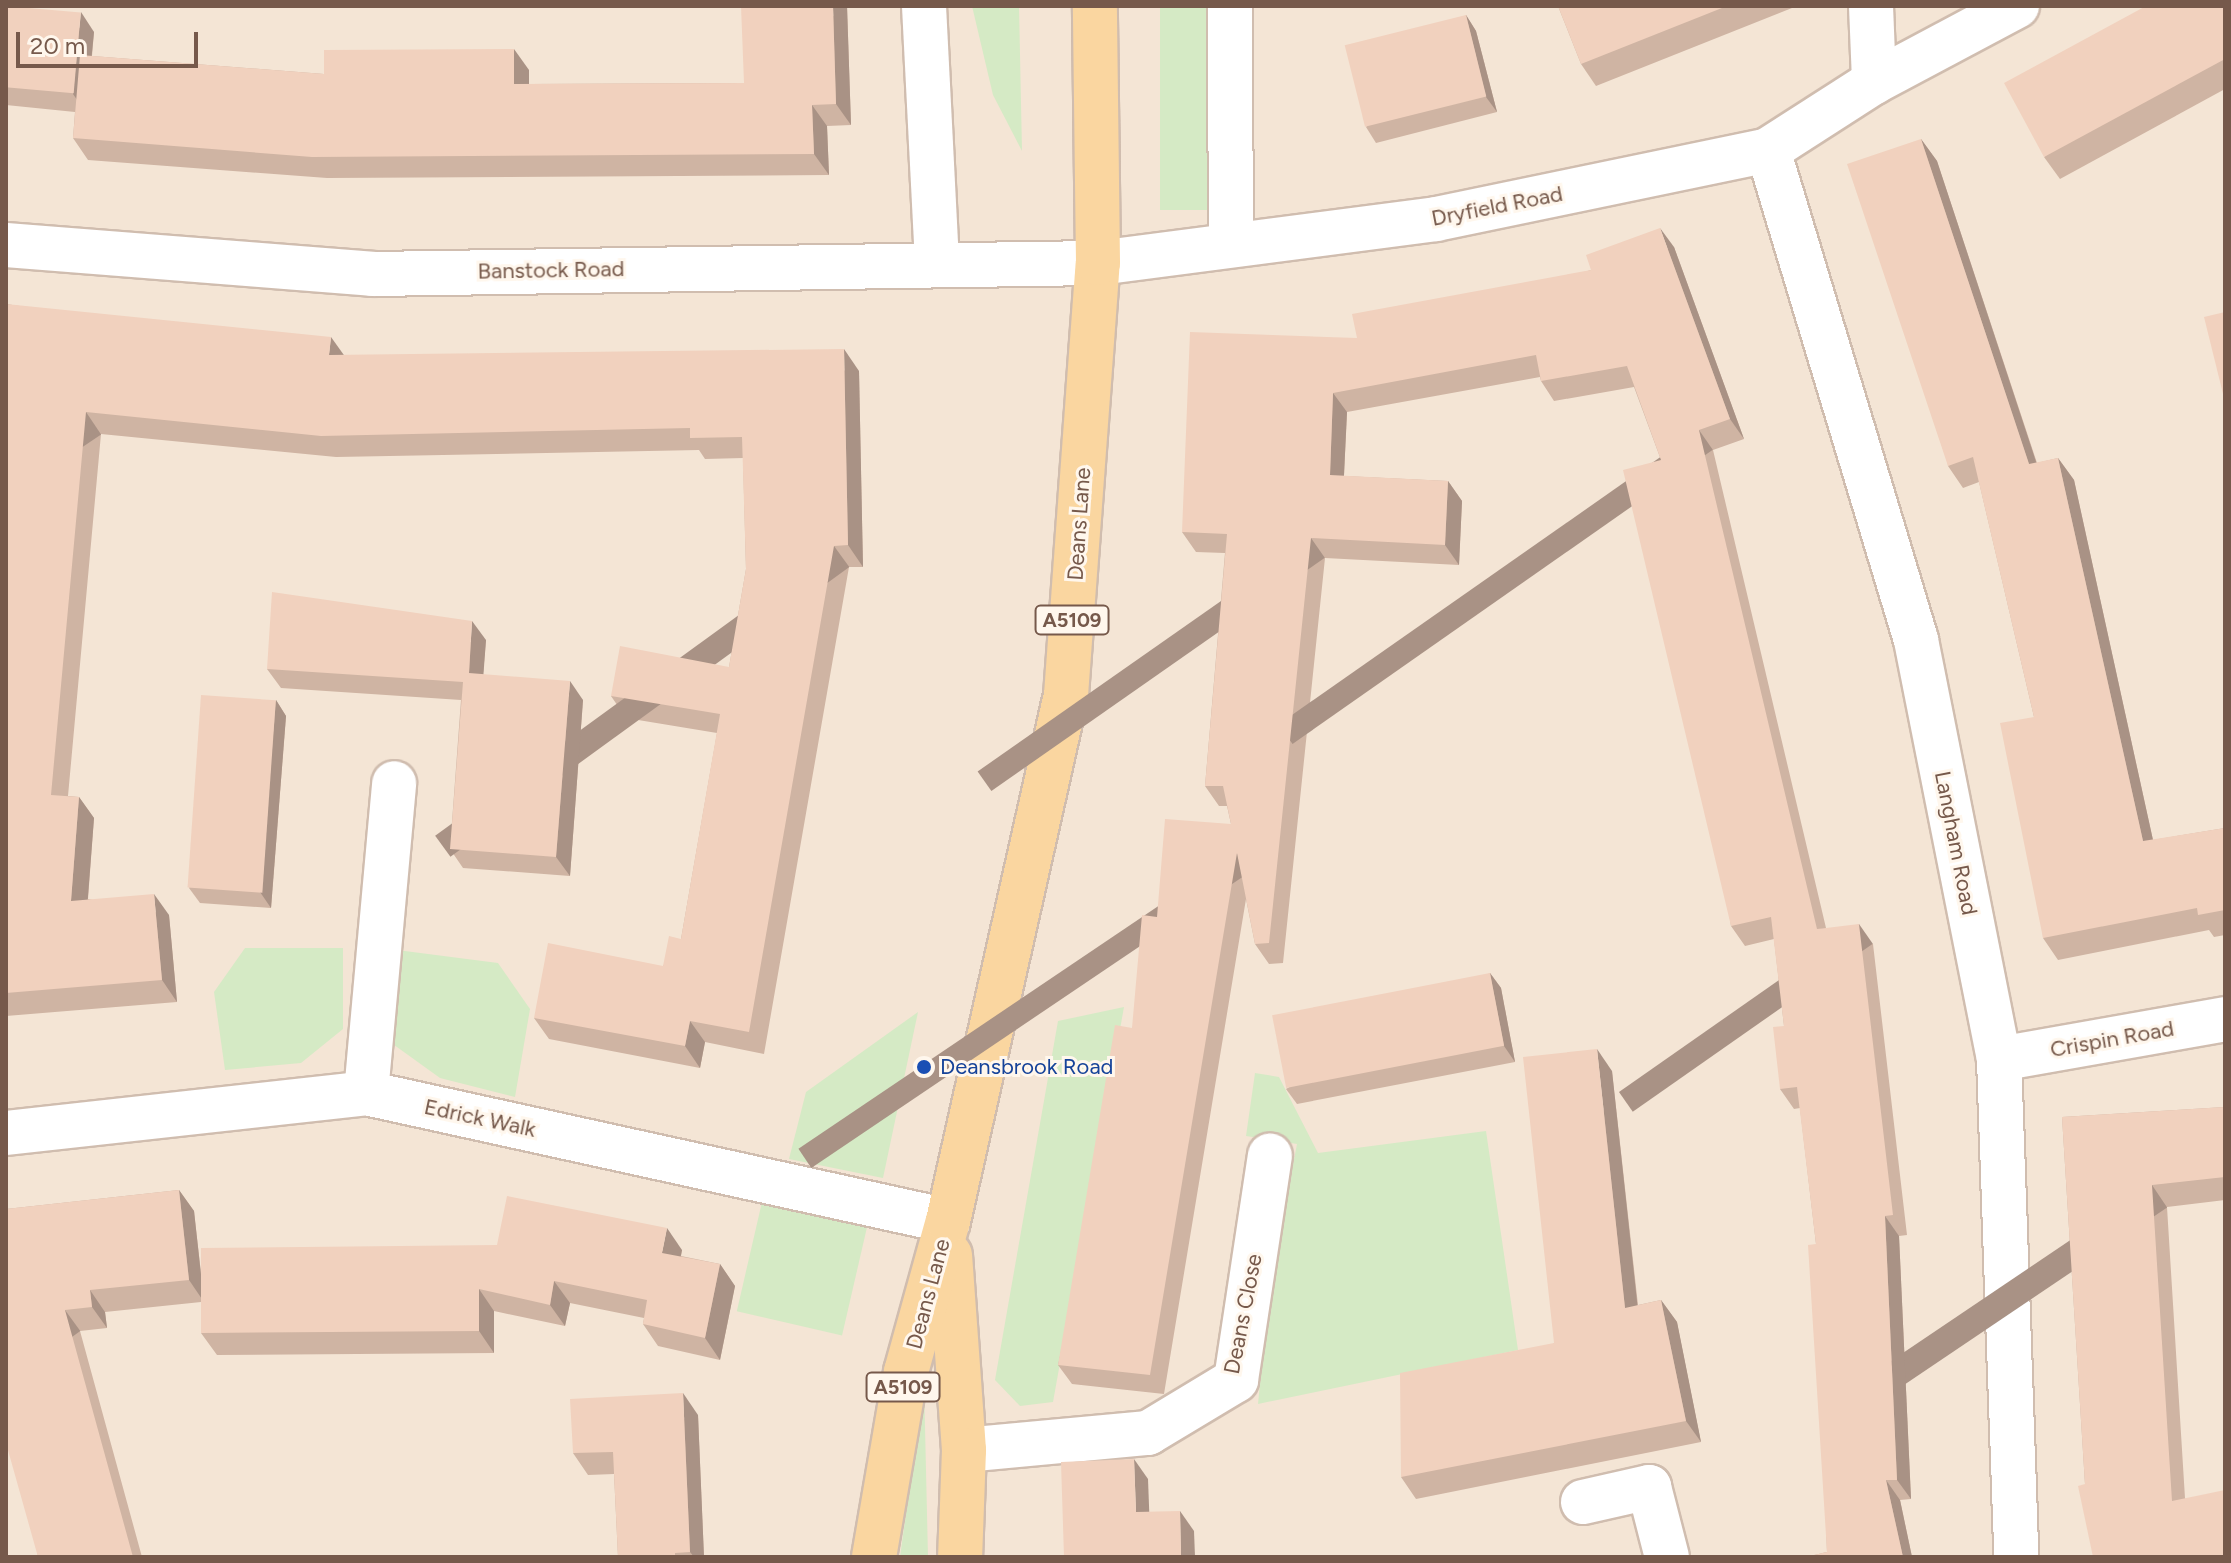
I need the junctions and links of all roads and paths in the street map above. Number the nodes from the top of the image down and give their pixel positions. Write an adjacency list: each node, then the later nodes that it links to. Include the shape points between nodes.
1 (924, 6): 10 (street)
2 (1095, 6): 11 (main road, Deans Lane / A5109)
3 (1230, 6): 9 (street)
4 (1871, 6): 6 (street)
5 (2017, 6): 6 (street, Dryfield Road)
6 (1874, 82): 7 (street, Dryfield Road)
7 (1768, 150): 9 (street, Dryfield Road, via 1436,219); 14 (street, Langham Road, via 1916,640)
8 (6, 245): 10 (street, Banstock Road, via 372,274)
9 (1231, 245): 11 (street, Dryfield Road)
10 (937, 263): 11 (street, Banstock Road)
11 (1098, 263): 18 (main road, Deans Lane / A5109, via 1066,695)
12 (394, 783): 15 (street)
13 (2225, 1019): 14 (street, Crispin Road)
14 (1999, 1059): 24 (street, Langham Road)
15 (366, 1093): 16 (street, Edrick Walk); 18 (street, Edrick Walk)
16 (6, 1133)
17 (1270, 1156): 19 (street, Deans Close, via 1236,1380 1148,1433)
18 (948, 1221): 19 (main road, Deans Lane / A5109); 21 (main road, Deans Lane / A5109, via 906,1372)
19 (964, 1450): 22 (main road, Deans Lane / A5109)
20 (1583, 1502): 23 (street, via 1649,1487)
21 (874, 1557)
22 (960, 1557)
23 (1667, 1557)
24 (2016, 1557)

